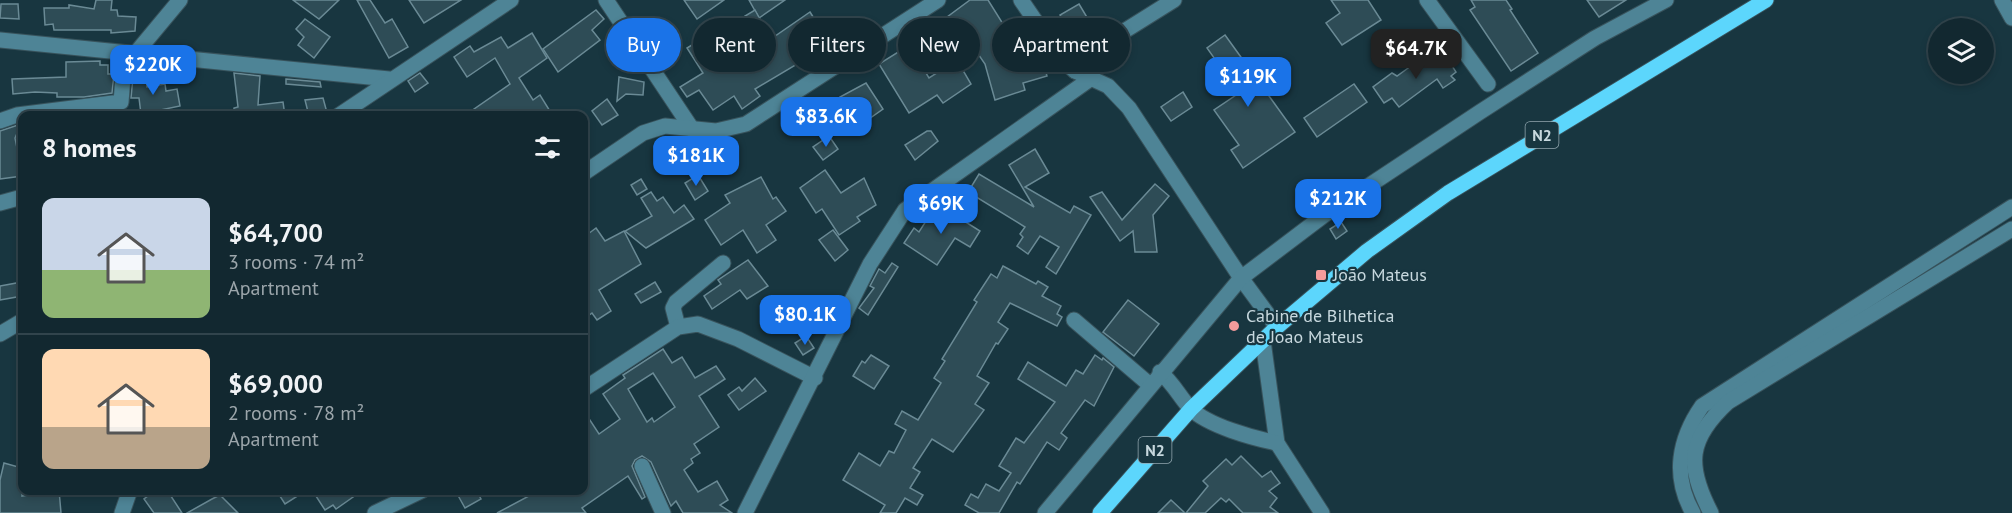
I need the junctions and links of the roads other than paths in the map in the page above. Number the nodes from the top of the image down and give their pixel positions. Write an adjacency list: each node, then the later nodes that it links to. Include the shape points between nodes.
1 (180, 0): 15 (street)
2 (511, 0): 18 (street)
3 (606, 0): 24 (street)
4 (938, 0): 24 (street, via 746,124 716,131)
5 (1021, 0): 11 (street)
6 (1174, 0): 13 (street)
7 (1427, 0): 19 (street)
8 (1666, 0): 31 (street, via 1595,39 1480,112 1323,216)
9 (1766, 0): 35 (main road, N2, via 1448,193 1367,251)
10 (2002, 0): 12 (street)
11 (1033, 18)
12 (2012, 18)
13 (1130, 27)
14 (0, 40): 15 (street)
15 (130, 53): 18 (street); 20 (street, via 121,102)
16 (1078, 72): 17 (street)
17 (1093, 77): 31 (street, via 1129,108); 39 (street, via 905,210 870,264)
18 (389, 79): 21 (street)
19 (1488, 84)
20 (77, 111)
21 (345, 111)
22 (18, 115): 23 (street)
23 (0, 121)
24 (692, 129): 25 (street, via 665,126 643,133)
25 (588, 170)
26 (18, 198): 27 (street)
27 (0, 203)
28 (2012, 207): 54 (street, via 1702,406 1682,445 1680,463 1685,499)
29 (2012, 229): 55 (street, via 1728,402 1703,428 1695,446 1693,465 1698,488)
30 (723, 263): 34 (street, via 676,302 673,308)
31 (1241, 279): 35 (street); 38 (street)
32 (1074, 320): 40 (street)
33 (18, 323): 36 (street)
34 (678, 327): 39 (street, via 698,324 738,339); 41 (street)
35 (1277, 327): 37 (main road, N2)
36 (0, 334)
37 (1263, 341): 42 (main road, N2); 43 (street)
38 (1160, 372): 40 (street); 42 (street, via 1176,386)
39 (815, 378): 50 (street)
40 (1150, 385): 51 (street)
41 (588, 386)
42 (1191, 409): 43 (street, via 1252,438); 52 (main road, N2)
43 (1277, 443): 53 (street)
44 (642, 466): 49 (street)
45 (128, 495): 47 (street)
46 (413, 495): 48 (street)
47 (122, 513)
48 (375, 513)
49 (663, 513)
50 (745, 513)
51 (1045, 513)
52 (1100, 513)
53 (1322, 513)
54 (1693, 513)
55 (1711, 513)

